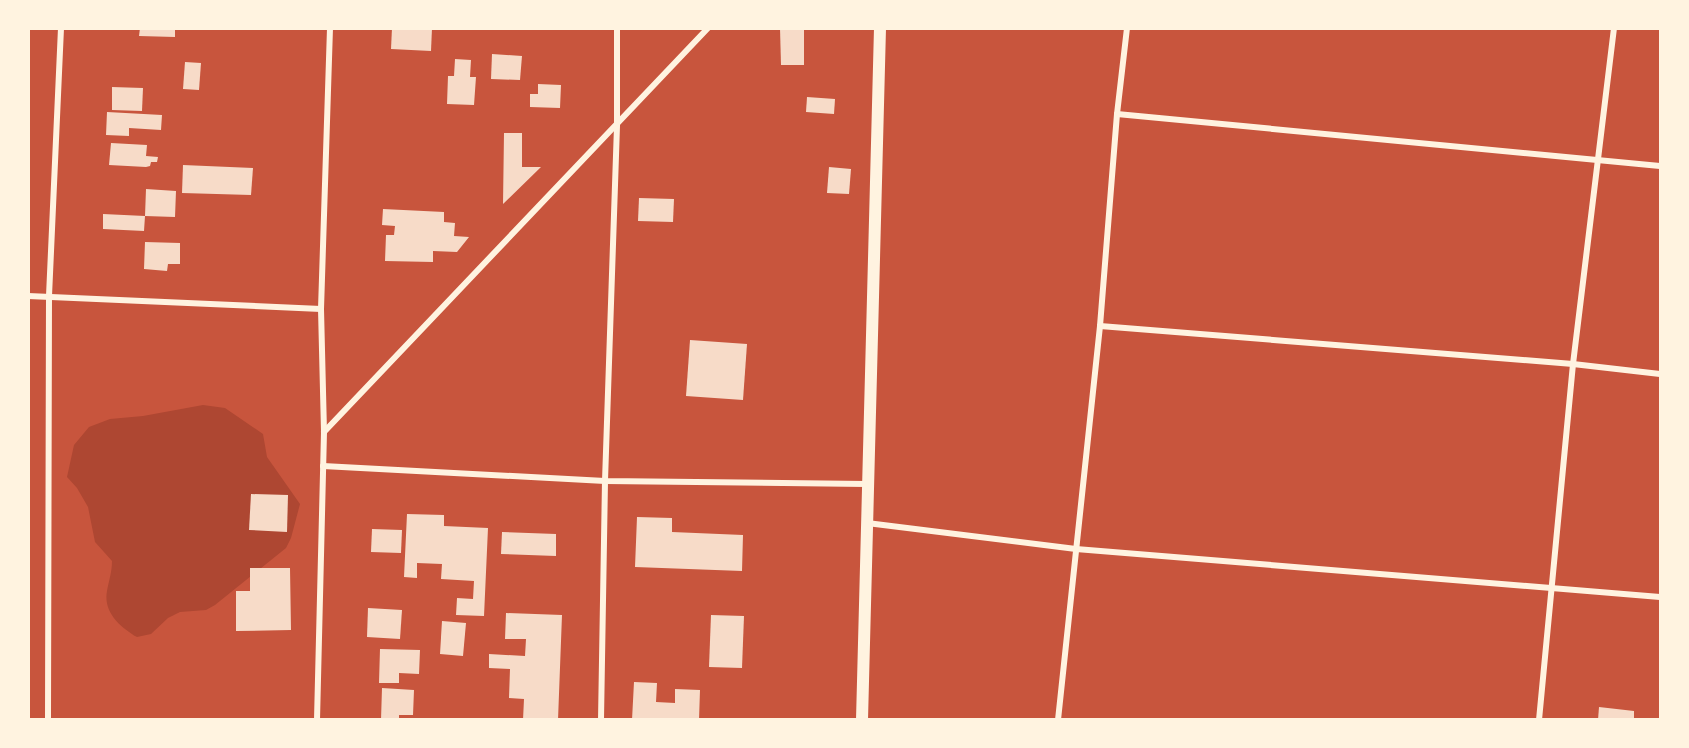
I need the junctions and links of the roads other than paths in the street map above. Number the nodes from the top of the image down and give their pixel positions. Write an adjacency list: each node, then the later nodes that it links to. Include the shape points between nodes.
1 (61, 28): 13 (street)
2 (330, 28): 14 (street)
3 (617, 28): 9 (street)
4 (708, 28): 9 (street)
5 (880, 28): 21 (main road)
6 (1127, 28): 8 (street)
7 (1614, 28): 10 (street)
8 (1117, 114): 10 (street); 15 (street)
9 (617, 126): 18 (street); 20 (street)
10 (1598, 160): 11 (street); 16 (street)
11 (1660, 166)
12 (28, 296): 13 (street)
13 (49, 296): 14 (street); 26 (street)
14 (321, 309): 18 (street)
15 (1100, 326): 16 (street); 23 (street)
16 (1573, 364): 17 (street); 24 (street)
17 (1660, 374)
18 (324, 432): 19 (street)
19 (323, 466): 20 (street); 27 (street)
20 (606, 481): 21 (street); 28 (street)
21 (867, 484): 22 (main road)
22 (866, 522): 23 (street); 29 (main road)
23 (1076, 549): 24 (street); 30 (street)
24 (1552, 588): 25 (street); 31 (street)
25 (1660, 597)
26 (48, 720)
27 (317, 720)
28 (601, 720)
29 (862, 720)
30 (1058, 720)
31 (1539, 720)

